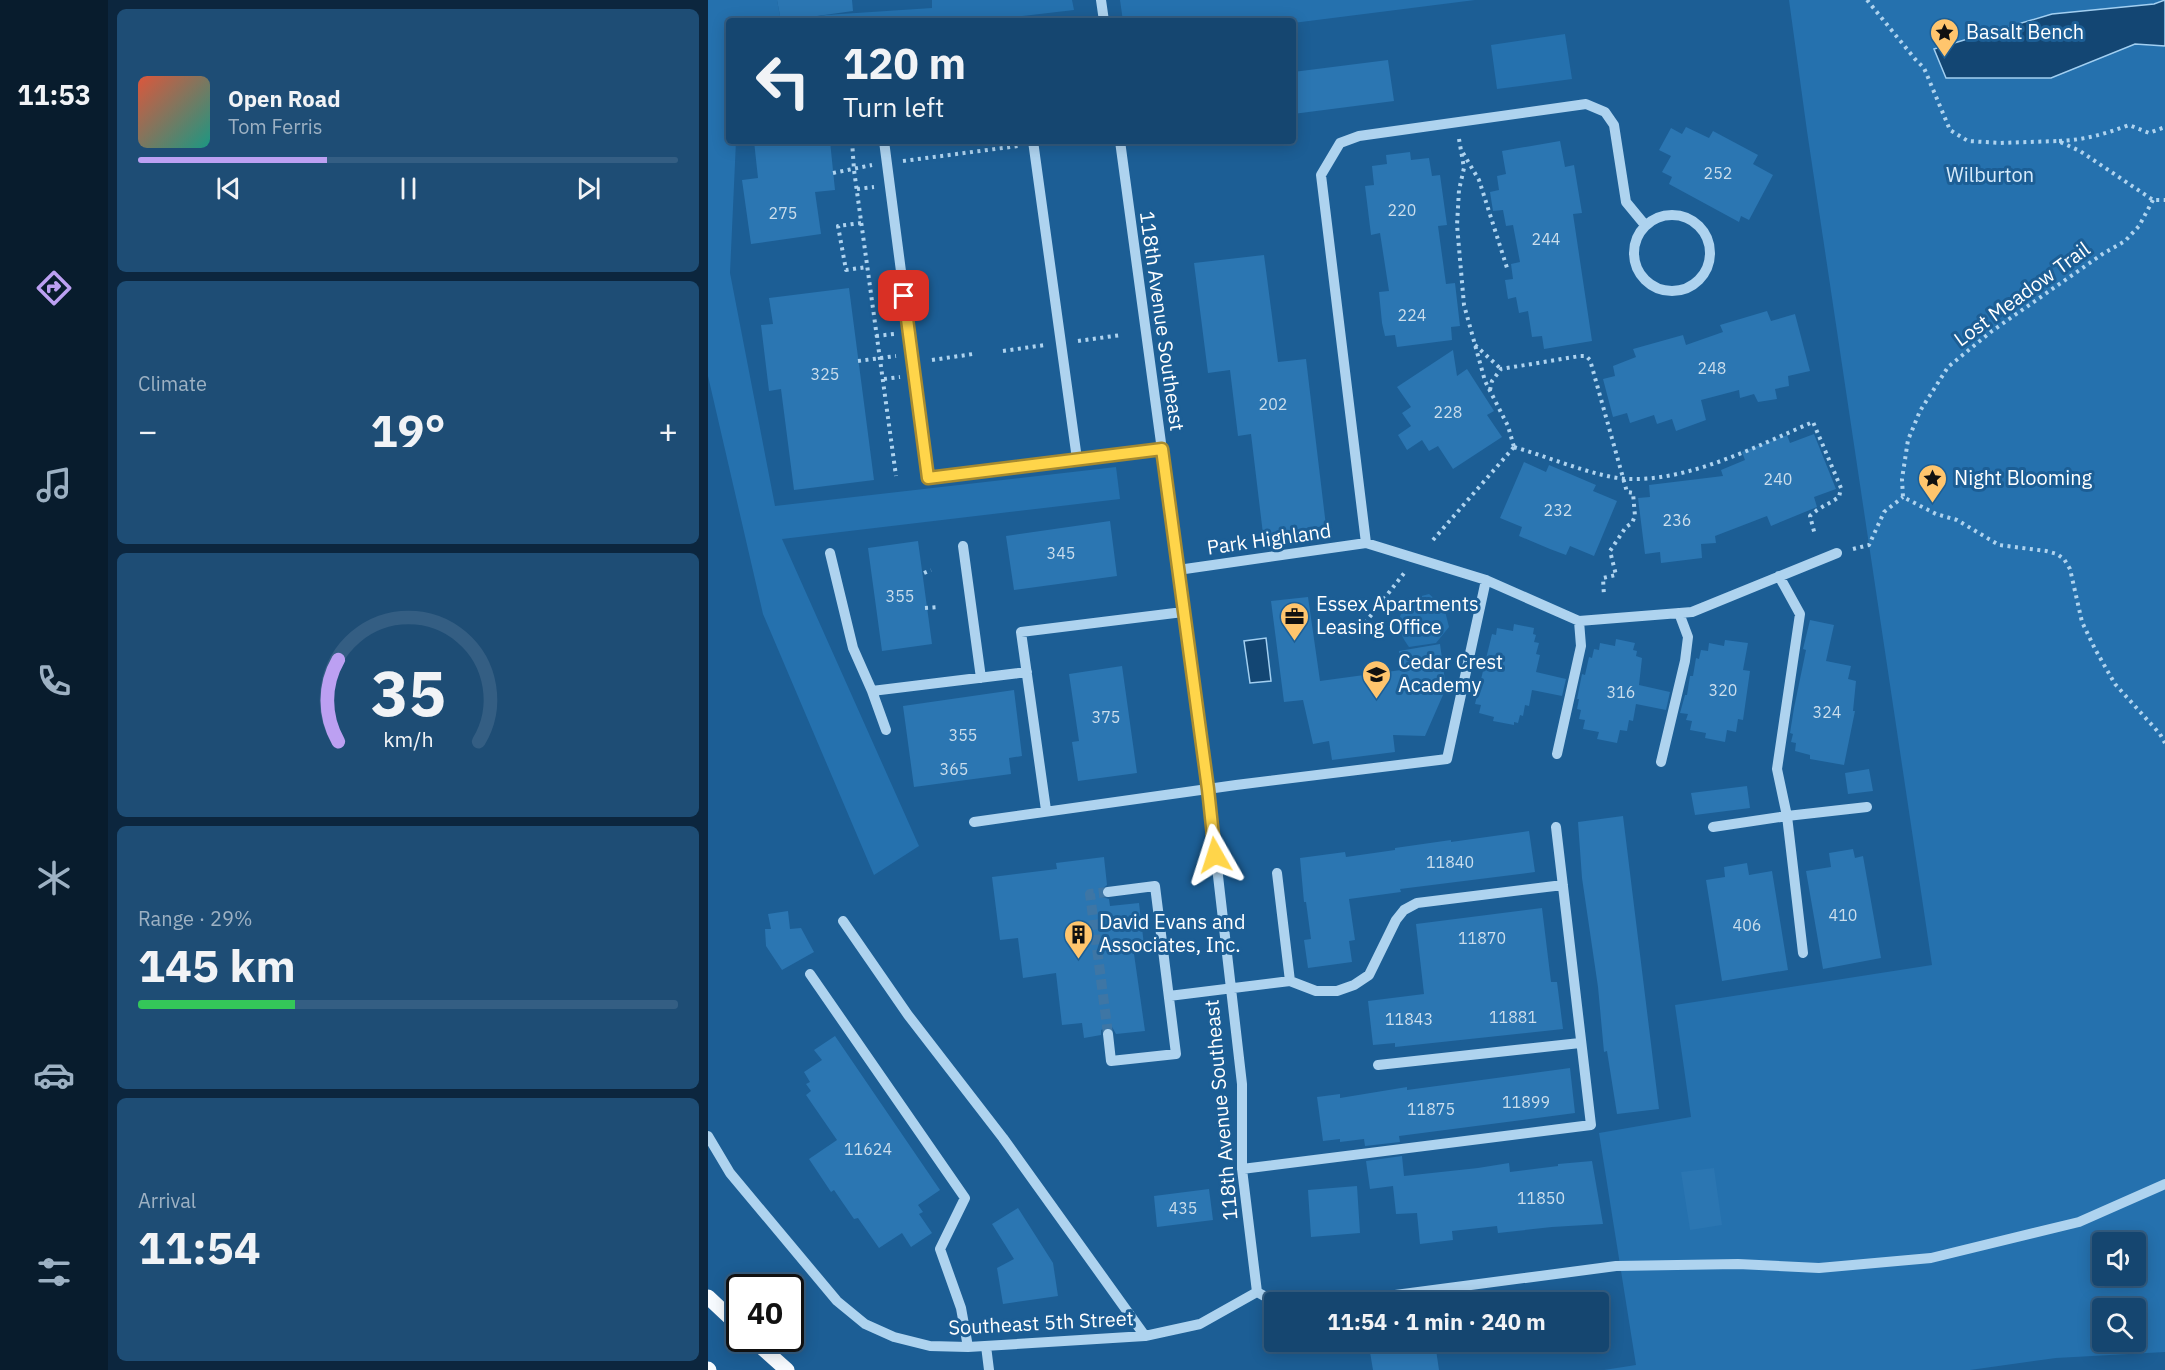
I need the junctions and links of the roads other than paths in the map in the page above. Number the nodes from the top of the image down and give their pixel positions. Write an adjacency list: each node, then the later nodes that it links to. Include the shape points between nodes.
1 (1101, 0): 2 (street)
2 (1104, 18)
3 (884, 144): 8 (street, via 928,478)
4 (1033, 144): 8 (street)
5 (1120, 144): 7 (street, 118th Avenue Southeast)
6 (1645, 225): 6 (street, via 1634,242 1634,262 1644,279 1660,290 1681,290 1698,281 1709,264 1709,244 1700,226 1683,216 1662,215); 9 (street, via 1626,202 1614,125 1605,112 1586,104 1359,136 1340,143 1321,175)
7 (1162, 449): 8 (street); 13 (street, 118th Avenue Southeast)
8 (1077, 459)
9 (1366, 543): 13 (street, Park Highland); 15 (street)
10 (963, 546): 20 (street)
11 (830, 553): 21 (street, via 853,648)
12 (1837, 553): 14 (street)
13 (1178, 570): 16 (street, 118th Avenue Southeast)
14 (1779, 576): 17 (street, via 1692,612); 28 (street, via 1800,614 1778,769)
15 (1486, 580): 18 (street); 25 (street, via 1447,759)
16 (1183, 612): 19 (street, via 1022,632); 25 (street, 118th Avenue Southeast)
17 (1679, 613): 18 (street); 24 (street, via 1688,637)
18 (1579, 621): 23 (street, via 1581,646)
19 (1027, 672): 20 (street); 27 (street)
20 (981, 678): 21 (street)
21 (872, 691): 22 (street)
22 (885, 730)
23 (1557, 754)
24 (1661, 762)
25 (1208, 789): 27 (street); 39 (street, 118th Avenue Southeast)
26 (1867, 807): 28 (street)
27 (1046, 810): 29 (street)
28 (1787, 816): 30 (street); 36 (street)
29 (974, 822)
30 (1713, 827)
31 (1556, 828): 33 (street)
32 (1277, 873): 38 (street)
33 (1563, 885): 38 (street, via 1417,903 1396,920 1369,975 1354,985 1337,991 1316,991); 42 (street)
34 (1108, 891): 40 (street, via 1155,886)
35 (843, 921): 52 (street)
36 (1803, 952)
37 (810, 974): 54 (street, via 965,1198 940,1249 961,1308)
38 (1290, 981): 39 (street)
39 (1229, 987): 40 (street); 45 (street, 118th Avenue Southeast, via 1242,1084)
40 (1169, 996): 41 (street, via 1176,1053 1111,1061)
41 (1108, 1034)
42 (1580, 1043): 43 (street); 45 (street, via 1591,1125)
43 (1378, 1065)
44 (708, 1136): 54 (street, Southeast 5th Street, via 730,1173 837,1301 866,1324 894,1337 930,1346)
45 (1242, 1169): 47 (street, 118th Avenue Southeast)
46 (2165, 1184): 48 (street, via 2079,1222 1931,1258 1819,1268 1738,1264 1616,1266)
47 (1257, 1292): 49 (street); 52 (street, Southeast 5th Street, via 1200,1324)
48 (1418, 1292)
49 (1264, 1296)
50 (708, 1297): 51 (main road)
51 (726, 1314)
52 (1144, 1336): 53 (street, Southeast 5th Street)
53 (986, 1346): 54 (street, Southeast 5th Street); 57 (street)
54 (968, 1347)
55 (767, 1352): 56 (main road)
56 (787, 1370)
57 (989, 1370)

